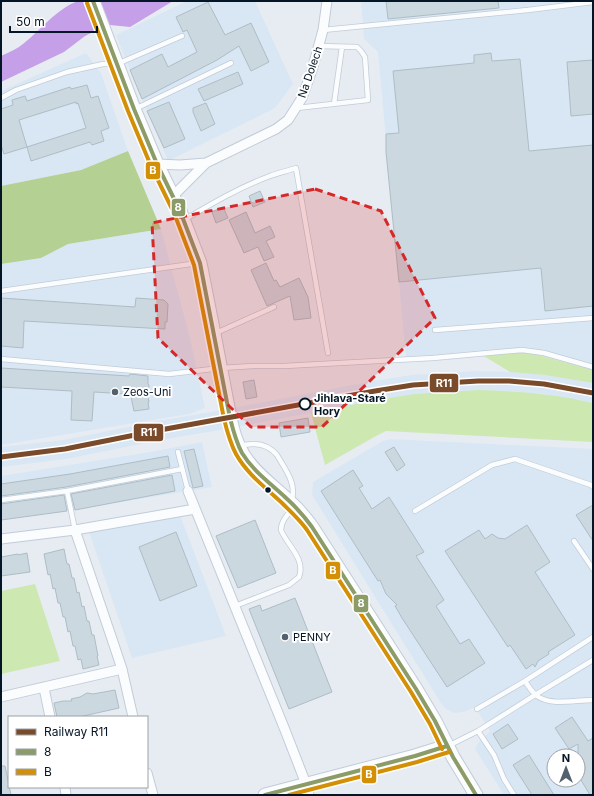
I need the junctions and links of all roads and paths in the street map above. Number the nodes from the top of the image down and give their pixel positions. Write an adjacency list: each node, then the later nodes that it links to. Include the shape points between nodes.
1 (93, 1): 8 (main road)
2 (327, 1): 4 (street, Na Dolech)
3 (593, 2): 4 (lane)
4 (323, 30): 6 (street, Na Dolech)
5 (182, 36): 8 (lane)
6 (319, 46): 7 (lane); 12 (street, Na Dolech, via 302,98)
7 (342, 47): 11 (lane); 11 (lane, via 356,48 362,51 365,57 368,100)
8 (115, 60): 10 (lane, via 67,72); 13 (main road)
9 (231, 63): 13 (lane)
10 (1, 98)
11 (334, 104): 12 (lane)
12 (295, 108): 14 (street, Na Dolech, via 288,120 276,129)
13 (134, 109): 15 (main road)
14 (206, 163): 15 (street, Na Dolech); 16 (street, Na Dolech)
15 (157, 164): 16 (main road)
16 (173, 196): 17 (main road)
17 (183, 221): 18 (main road); 24 (lane, via 239,190 269,176 296,168)
18 (200, 263): 19 (lane); 23 (main road)
19 (1, 291)
20 (274, 307): 23 (lane)
21 (593, 318): 22 (lane)
22 (435, 330)
23 (214, 334): 27 (main road)
24 (328, 353)
25 (1, 359): 27 (lane, via 169,374)
26 (593, 367): 27 (lane, via 544,353 522,350 433,358)
27 (221, 368): 28 (main road, via 232,430)
28 (239, 447): 35 (main road, via 255,470); 35 (lane, via 256,444 267,446 274,451 292,482)
29 (178, 452): 30 (lane)
30 (182, 469): 32 (lane); 33 (lane)
31 (593, 487): 37 (lane, via 591,484 515,459 492,465)
32 (67, 491): 34 (lane); 38 (lane)
33 (188, 491): 36 (street)
34 (1, 500)
35 (293, 504): 42 (lane, via 281,530 298,557 301,568 299,577 289,585); 55 (main road, via 312,528 400,664)
36 (195, 509): 38 (street); 42 (street)
37 (415, 511)
38 (75, 530): 39 (street); 45 (street)
39 (1, 539)
40 (574, 540): 41 (lane)
41 (593, 569)
42 (235, 606): 57 (street)
43 (593, 637): 46 (lane)
44 (593, 660): 48 (lane)
45 (122, 670): 47 (street); 53 (street)
46 (524, 681): 48 (lane); 51 (lane)
47 (44, 688): 49 (street); 52 (street)
48 (535, 695): 50 (lane, via 560,702); 54 (lane)
49 (1, 697)
50 (593, 700)
51 (477, 709)
52 (50, 716)
53 (133, 716)
54 (478, 731): 55 (lane); 61 (lane, via 494,755)
55 (447, 746): 57 (main road); 60 (main road)
56 (148, 777): 58 (street)
57 (308, 789): 59 (main road)
58 (152, 795)
59 (265, 795)
60 (476, 795)
61 (514, 795)

